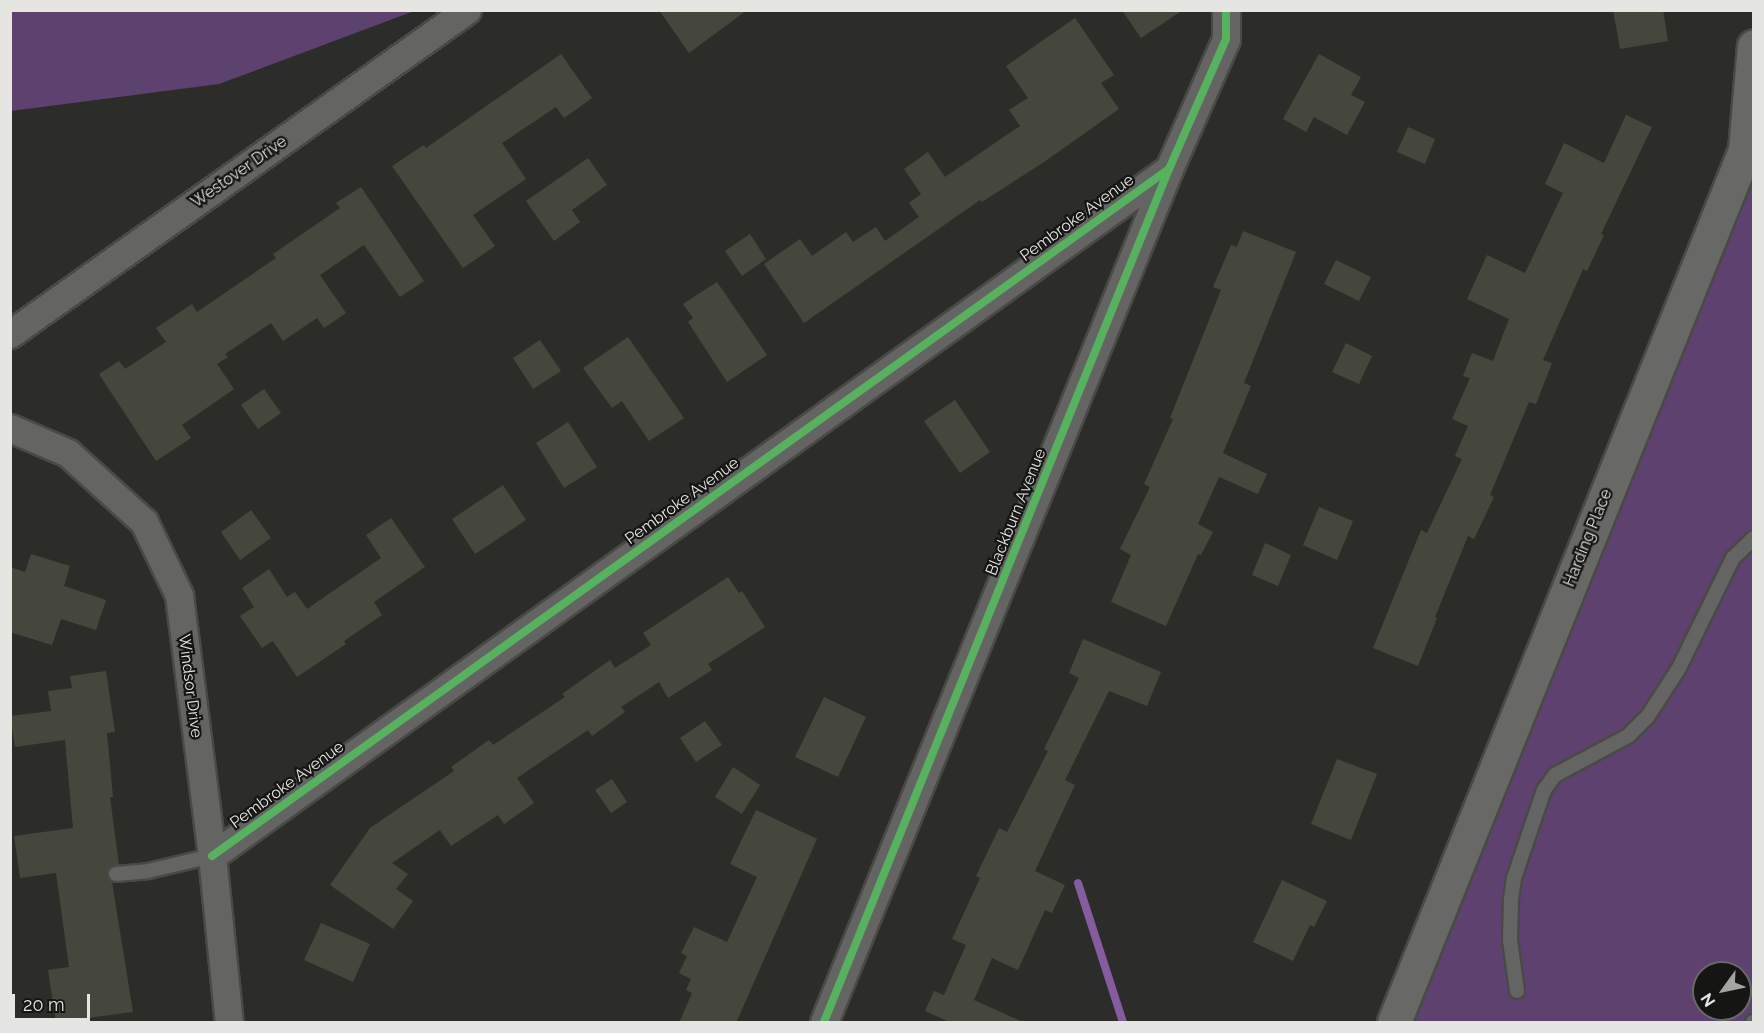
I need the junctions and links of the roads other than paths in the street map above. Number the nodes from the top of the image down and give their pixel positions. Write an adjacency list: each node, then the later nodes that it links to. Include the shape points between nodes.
1 (467, 10): 5 (street, Westover Drive)
2 (1226, 10): 4 (street, Blackburn Avenue, via 1226,39)
3 (1754, 46): 13 (main road, Harding Place, via 1744,150)
4 (1169, 169): 8 (street, Pembroke Avenue); 12 (street, Blackburn Avenue)
5 (10, 334)
6 (10, 428): 8 (street, Windsor Drive, via 68,453 144,522 179,595)
7 (1754, 538): 10 (lane, via 1733,558 1679,668 1648,716 1628,736 1555,775 1544,790 1511,899 1510,940)
8 (212, 856): 9 (lane); 11 (street, Windsor Drive)
9 (116, 874)
10 (1517, 991)
11 (229, 1023)
12 (824, 1023)
13 (1394, 1023)

